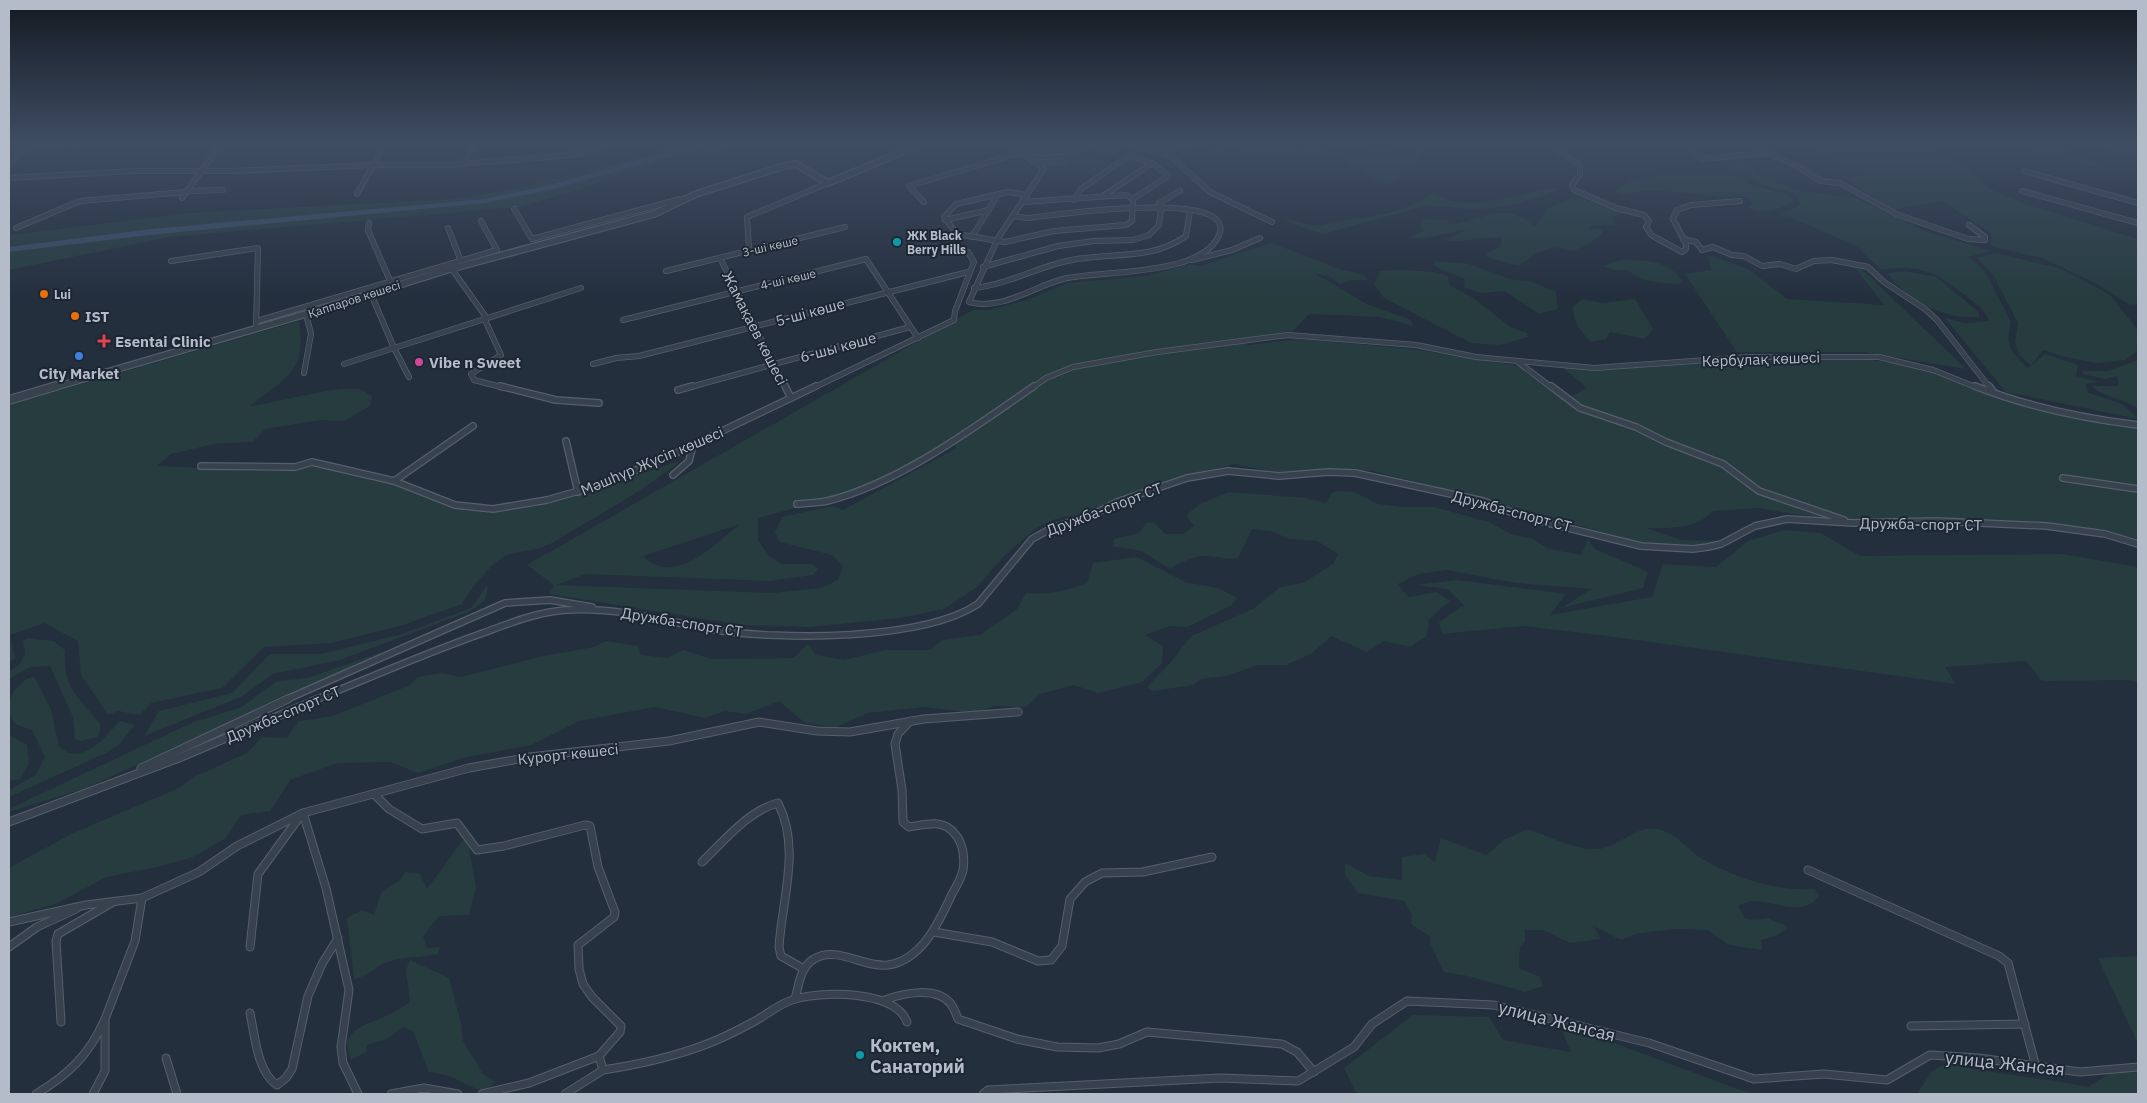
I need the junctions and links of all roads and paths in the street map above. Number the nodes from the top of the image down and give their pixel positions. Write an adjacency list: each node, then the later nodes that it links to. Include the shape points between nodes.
1 (145, 195): 42 (street, via 80,201)
2 (184, 195): 21 (street)
3 (691, 195): 33 (street, Қаппаров көшесі)
4 (693, 195): 35 (street, Қаппаров көшесі, via 666,210)
5 (798, 195): 51 (street, via 747,217)
6 (918, 195): 25 (street)
7 (992, 195): 36 (street, via 956,204 944,217)
8 (997, 195): 31 (street)
9 (1026, 195): 26 (street)
10 (1077, 195): 23 (street)
11 (1120, 195): 20 (street)
12 (1126, 195): 22 (street)
13 (1138, 195): 22 (street)
14 (1173, 195): 29 (street, via 1159,203)
15 (1217, 195): 39 (street)
16 (1586, 195): 48 (street, via 1644,215 1649,220 1646,227 1651,235 1682,252 1686,249)
17 (1863, 195): 41 (street, via 1896,214 1968,239 1985,240 1986,237)
18 (2038, 195): 40 (street)
19 (2111, 195): 27 (street)
20 (1101, 197): 23 (street)
21 (182, 198)
22 (1133, 199): 28 (street)
23 (1074, 200): 26 (street)
24 (1740, 201): 48 (street, via 1691,205 1677,210 1673,219)
25 (924, 202)
26 (1022, 202): 34 (street)
27 (2138, 203)
28 (1132, 208): 29 (street); 34 (street, via 1027,218); 49 (street, via 1132,221 1126,225 1074,228)
29 (1161, 208): 32 (street); 57 (street, via 1158,228 1143,238 1058,246)
30 (514, 209): 46 (street, Қаппаров көшесі, via 530,238)
31 (989, 210): 36 (street); 45 (street)
32 (1190, 210): 54 (street, via 1212,216 1221,229 1220,237 1212,246); 64 (street, via 1186,236 1163,250 1133,256 1093,256 1055,264)
33 (632, 213): 35 (street); 46 (street, Қаппаров көшесі)
34 (1012, 216): 49 (street)
35 (636, 219): 50 (street, Қаппаров көшесі)
36 (945, 220): 45 (street, via 957,234)
37 (481, 221): 56 (street, Қаппаров көшесі, via 497,250)
38 (370, 222): 61 (street, via 368,230)
39 (1272, 222)
40 (2138, 223)
41 (1969, 225)
42 (16, 228)
43 (448, 228): 56 (street)
44 (845, 228): 51 (street, 3-ші көше)
45 (972, 237): 49 (street)
46 (538, 238): 50 (street)
47 (1260, 238): 54 (street, via 1216,255)
48 (1683, 239): 83 (street, Кербұлақ көшесі, via 1696,242 1702,250 1713,247 1744,256 1762,266 1780,264 1796,269 1814,261 1832,260 1868,267 1937,320 1988,388)
49 (996, 242): 57 (street)
50 (542, 245): 58 (street, Қаппаров көшесі)
51 (749, 250): 53 (street, 3-ші көше)
52 (968, 252): 60 (street, Мәшhүр Жүсіп көшесі, via 974,262)
53 (720, 258): 59 (street, 3-ші көше); 63 (street, Жамақаев көшесі)
54 (1188, 260): 64 (street, via 1139,272 1080,275 990,305 978,306 969,302)
55 (171, 261): 70 (street, via 258,248)
56 (461, 261): 58 (street); 61 (street, Қаппаров көшесі)
57 (984, 267): 64 (street)
58 (455, 268): 61 (street, Қаппаров көшесі); 68 (street, via 454,272)
59 (666, 271)
60 (968, 272): 65 (street, 5-ші көше); 74 (street, Мәшhүр Жүсіп көшесі, via 954,320)
61 (391, 284): 66 (street, Қаппаров көшесі); 70 (street, Қаппаров көшесі)
62 (581, 288): 68 (street)
63 (738, 291): 65 (street, 4-ші көше, via 866,259); 69 (street, 4-ші көше); 71 (street, Жамақаев көшесі)
64 (973, 291)
65 (887, 292): 71 (street, 5-ші көше); 72 (street)
66 (371, 294): 67 (street, Қаппаров көшесі); 75 (street)
67 (306, 314): 73 (street, Қаппаров көшесі); 80 (street, via 312,334)
68 (486, 317): 75 (street); 86 (street, via 484,320 501,355 471,374 474,380 556,400)
69 (623, 320)
70 (257, 321): 73 (street)
71 (754, 326): 78 (street, 5-ші көше, via 639,356); 79 (street, Жамақаев көшесі)
72 (910, 327): 74 (street); 79 (street, 6-шы көше)
73 (256, 329): 85 (street, Қаппаров көшесі)
74 (918, 338): 84 (street, Мәшhүр Жүсіп көшесі)
75 (394, 348): 77 (street); 81 (street)
76 (1518, 362): 83 (street, Кербұлақ көшесі, via 1594,368 1750,357 1879,357 1933,370); 97 (street, Кербұлақ көшесі, via 1416,345 1288,334 1073,367 1046,378 951,443 873,485 827,501); 98 (street, via 1580,408 1636,426 1666,442 1723,464 1766,493)
77 (344, 364)
78 (593, 364)
79 (773, 364): 82 (street, 6-шы көше); 84 (street, Жамақаев көшесі)
80 (304, 373)
81 (408, 377)
82 (678, 390)
83 (1998, 395): 87 (street, Кербұлақ көшесі, via 2077,417)
84 (791, 398): 90 (street, Мәшhүр Жүсіп көшесі)
85 (9, 400)
86 (599, 403)
87 (2138, 425)
88 (473, 426): 94 (street)
89 (566, 441): 96 (street)
90 (694, 445): 92 (street, via 689,461); 96 (street, Мәшhүр Жүсіп көшесі)
91 (201, 466): 94 (street, Мәшhүр Жүсіп көшесі, via 294,467 312,462)
92 (673, 475)
93 (2063, 478): 95 (street)
94 (394, 481): 96 (street, Мәшhүр Жүсіп көшесі, via 455,505 493,509)
95 (2138, 489)
96 (578, 492)
97 (797, 504)
98 (1853, 523): 99 (street, Дружба-спорт СТ, via 1936,521 2047,526 2105,534); 100 (street, Дружба-спорт СТ, via 1787,519 1755,526 1721,544 1693,549 1662,548 1626,544 1523,518 1483,501 1363,474 1328,472 1279,476 1228,471 1187,478 1041,532 978,604 930,623 829,636 753,634)
99 (2138, 544)
100 (599, 609): 103 (street, Дружба-спорт СТ, via 534,615 453,644 179,758); 103 (street, via 550,600 505,603 254,714)
101 (1018, 712): 102 (street, Курорт көшесі)
102 (910, 721): 104 (street, Курорт көшесі, via 850,732 817,731 759,722 742,724 669,741 530,757 469,768); 114 (street, via 898,734 895,744 903,822 909,827 945,825 958,839 963,852 961,878)
103 (113, 781): 106 (street, Дружба-спорт СТ)
104 (374, 794): 105 (street, Курорт көшесі); 127 (street, via 389,809 422,829 457,823 477,850 590,826 598,867 615,912 614,917 578,945 577,966 584,986 621,1026 620,1032)
105 (303, 813): 110 (street, Курорт көшесі, via 237,846 199,872); 115 (street); 117 (street, via 258,874)
106 (9, 822)
107 (1212, 857): 114 (street, via 1142,872 1102,873 1090,879 1070,899 1062,946 1052,960 1038,961 992,942)
108 (702, 862): 118 (street, via 756,814 772,803 778,803 786,822 789,842 779,948 781,956)
109 (1808, 870): 125 (street, via 1999,956 2008,963)
110 (142, 898): 111 (street, Курорт көшесі); 122 (street, via 135,941)
111 (119, 899): 112 (street, Курорт көшесі); 123 (street, via 58,934)
112 (86, 905): 113 (street, Курорт көшесі); 116 (street, via 37,927)
113 (9, 922)
114 (934, 932): 118 (street, via 912,954 888,967 826,954 818,955)
115 (338, 938): 121 (street, via 329,948 303,1013 293,1068 286,1080 277,1085 268,1079 263,1067); 137 (street, via 349,990 341,1047 343,1063)
116 (9, 947)
117 (250, 947)
118 (804, 969): 119 (street)
119 (795, 999): 120 (street, via 812,995); 131 (street, via 694,1049)
120 (885, 1000): 124 (street, via 904,1014); 132 (street, via 908,993 929,995 946,1000 958,1019 1054,1048 1085,1050 1121,1043 1146,1032 1282,1044 1297,1052)
121 (250, 1014)
122 (105, 1019): 134 (street, via 88,1055 70,1072); 135 (street, via 105,1071)
123 (61, 1022)
124 (907, 1022)
125 (2025, 1024): 126 (street); 129 (street)
126 (1911, 1026)
127 (599, 1056): 131 (street); 140 (street, via 528,1083)
128 (166, 1058): 136 (street)
129 (2036, 1067): 130 (street, улица Жансая, via 2080,1072); 132 (street, улица Жансая, via 1979,1058 1930,1055 1887,1080 1824,1074 1754,1079 1649,1043 1494,1005 1407,1001 1372,1024 1354,1048)
130 (2138, 1067)
131 (603, 1070): 141 (street)
132 (1314, 1072): 133 (street, улица Жансая, via 1298,1081 1220,1078)
133 (986, 1092)
134 (36, 1094)
135 (93, 1094)
136 (177, 1094)
137 (358, 1094)
138 (391, 1094): 139 (street, via 433,1087)
139 (458, 1094)
140 (482, 1094)
141 (565, 1094)

